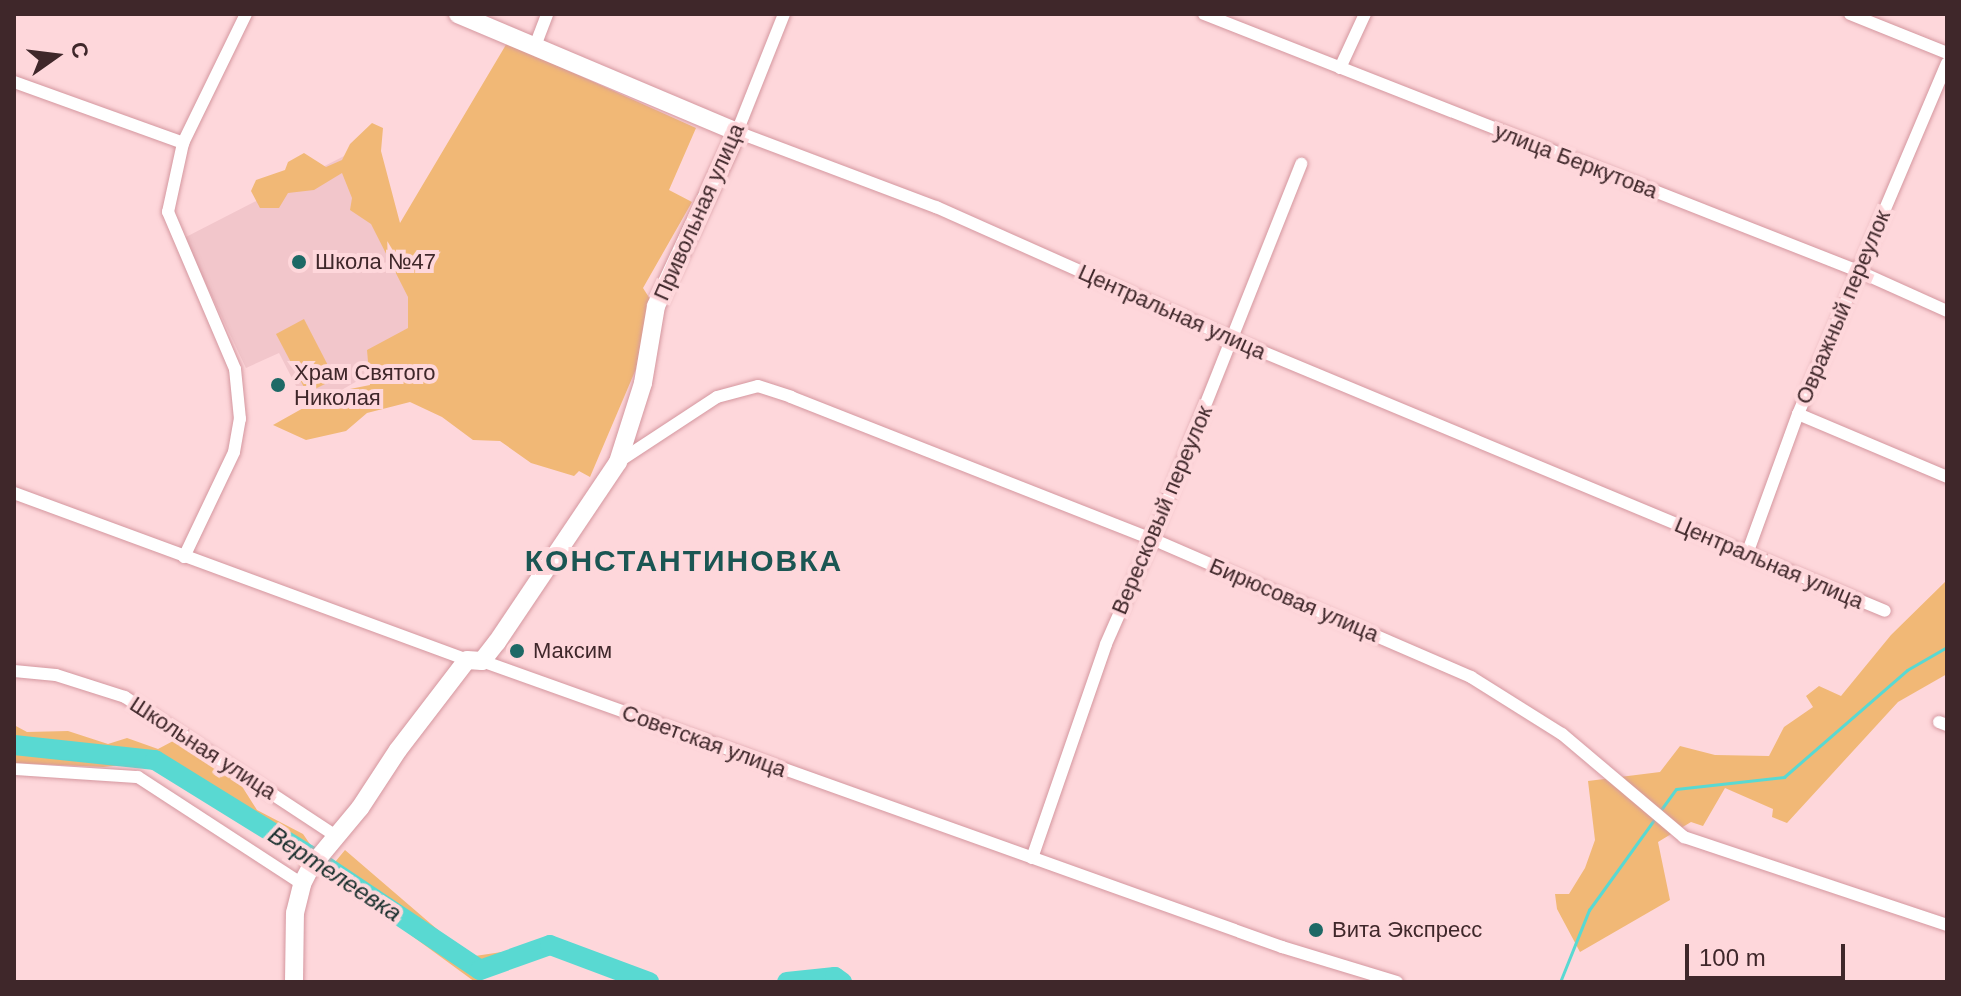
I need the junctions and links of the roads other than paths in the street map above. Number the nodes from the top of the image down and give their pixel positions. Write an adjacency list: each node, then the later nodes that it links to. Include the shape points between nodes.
1 (246, 14): 14 (street)
2 (458, 14): 8 (street, Центральная улица)
3 (547, 14): 8 (street)
4 (784, 14): 13 (street, Привольная улица)
5 (1204, 14): 11 (street, улица Беркутова)
6 (1365, 14): 11 (street)
7 (1850, 14): 9 (street)
8 (535, 46): 13 (street, Центральная улица)
9 (1947, 53)
10 (1947, 63): 16 (street, Овражный переулок)
11 (1340, 68): 16 (street, улица Беркутова)
12 (14, 82): 14 (street)
13 (737, 132): 18 (street, Центральная улица, via 936,207); 20 (street, Привольная улица, via 656,306 643,383)
14 (183, 143): 25 (street, via 168,212 235,369 240,419 234,452)
15 (1301, 164): 18 (street, Вересковый переулок)
16 (1858, 271): 17 (street, улица Беркутова); 19 (street, Овражный переулок)
17 (1947, 311)
18 (1232, 339): 23 (street, Вересковый переулок); 24 (street, Центральная улица)
19 (1798, 414): 21 (street); 24 (street, Овражный переулок)
20 (618, 462): 23 (street, Бирюсовая улица, via 717,397 758,386); 27 (street, Привольная улица)
21 (1947, 477)
22 (14, 493): 25 (street, Советская улица)
23 (1152, 539): 31 (street, Вересковый переулок, via 1106,644); 33 (street, Бирюсовая улица, via 1471,677 1562,734 1684,837)
24 (1747, 554): 26 (street, Центральная улица)
25 (184, 557): 27 (street, Советская улица)
26 (1885, 611)
27 (475, 660): 30 (street, Привольная улица); 31 (street, Советская улица)
28 (14, 671): 30 (street, Школьная улица, via 56,675 125,697)
29 (14, 769): 32 (street, via 138,777)
30 (336, 836): 32 (street, Привольная улица)
31 (1032, 858): 35 (street, Советская улица)
32 (302, 884): 34 (street, via 295,913)
33 (1947, 925)
34 (294, 982)
35 (1397, 982)

